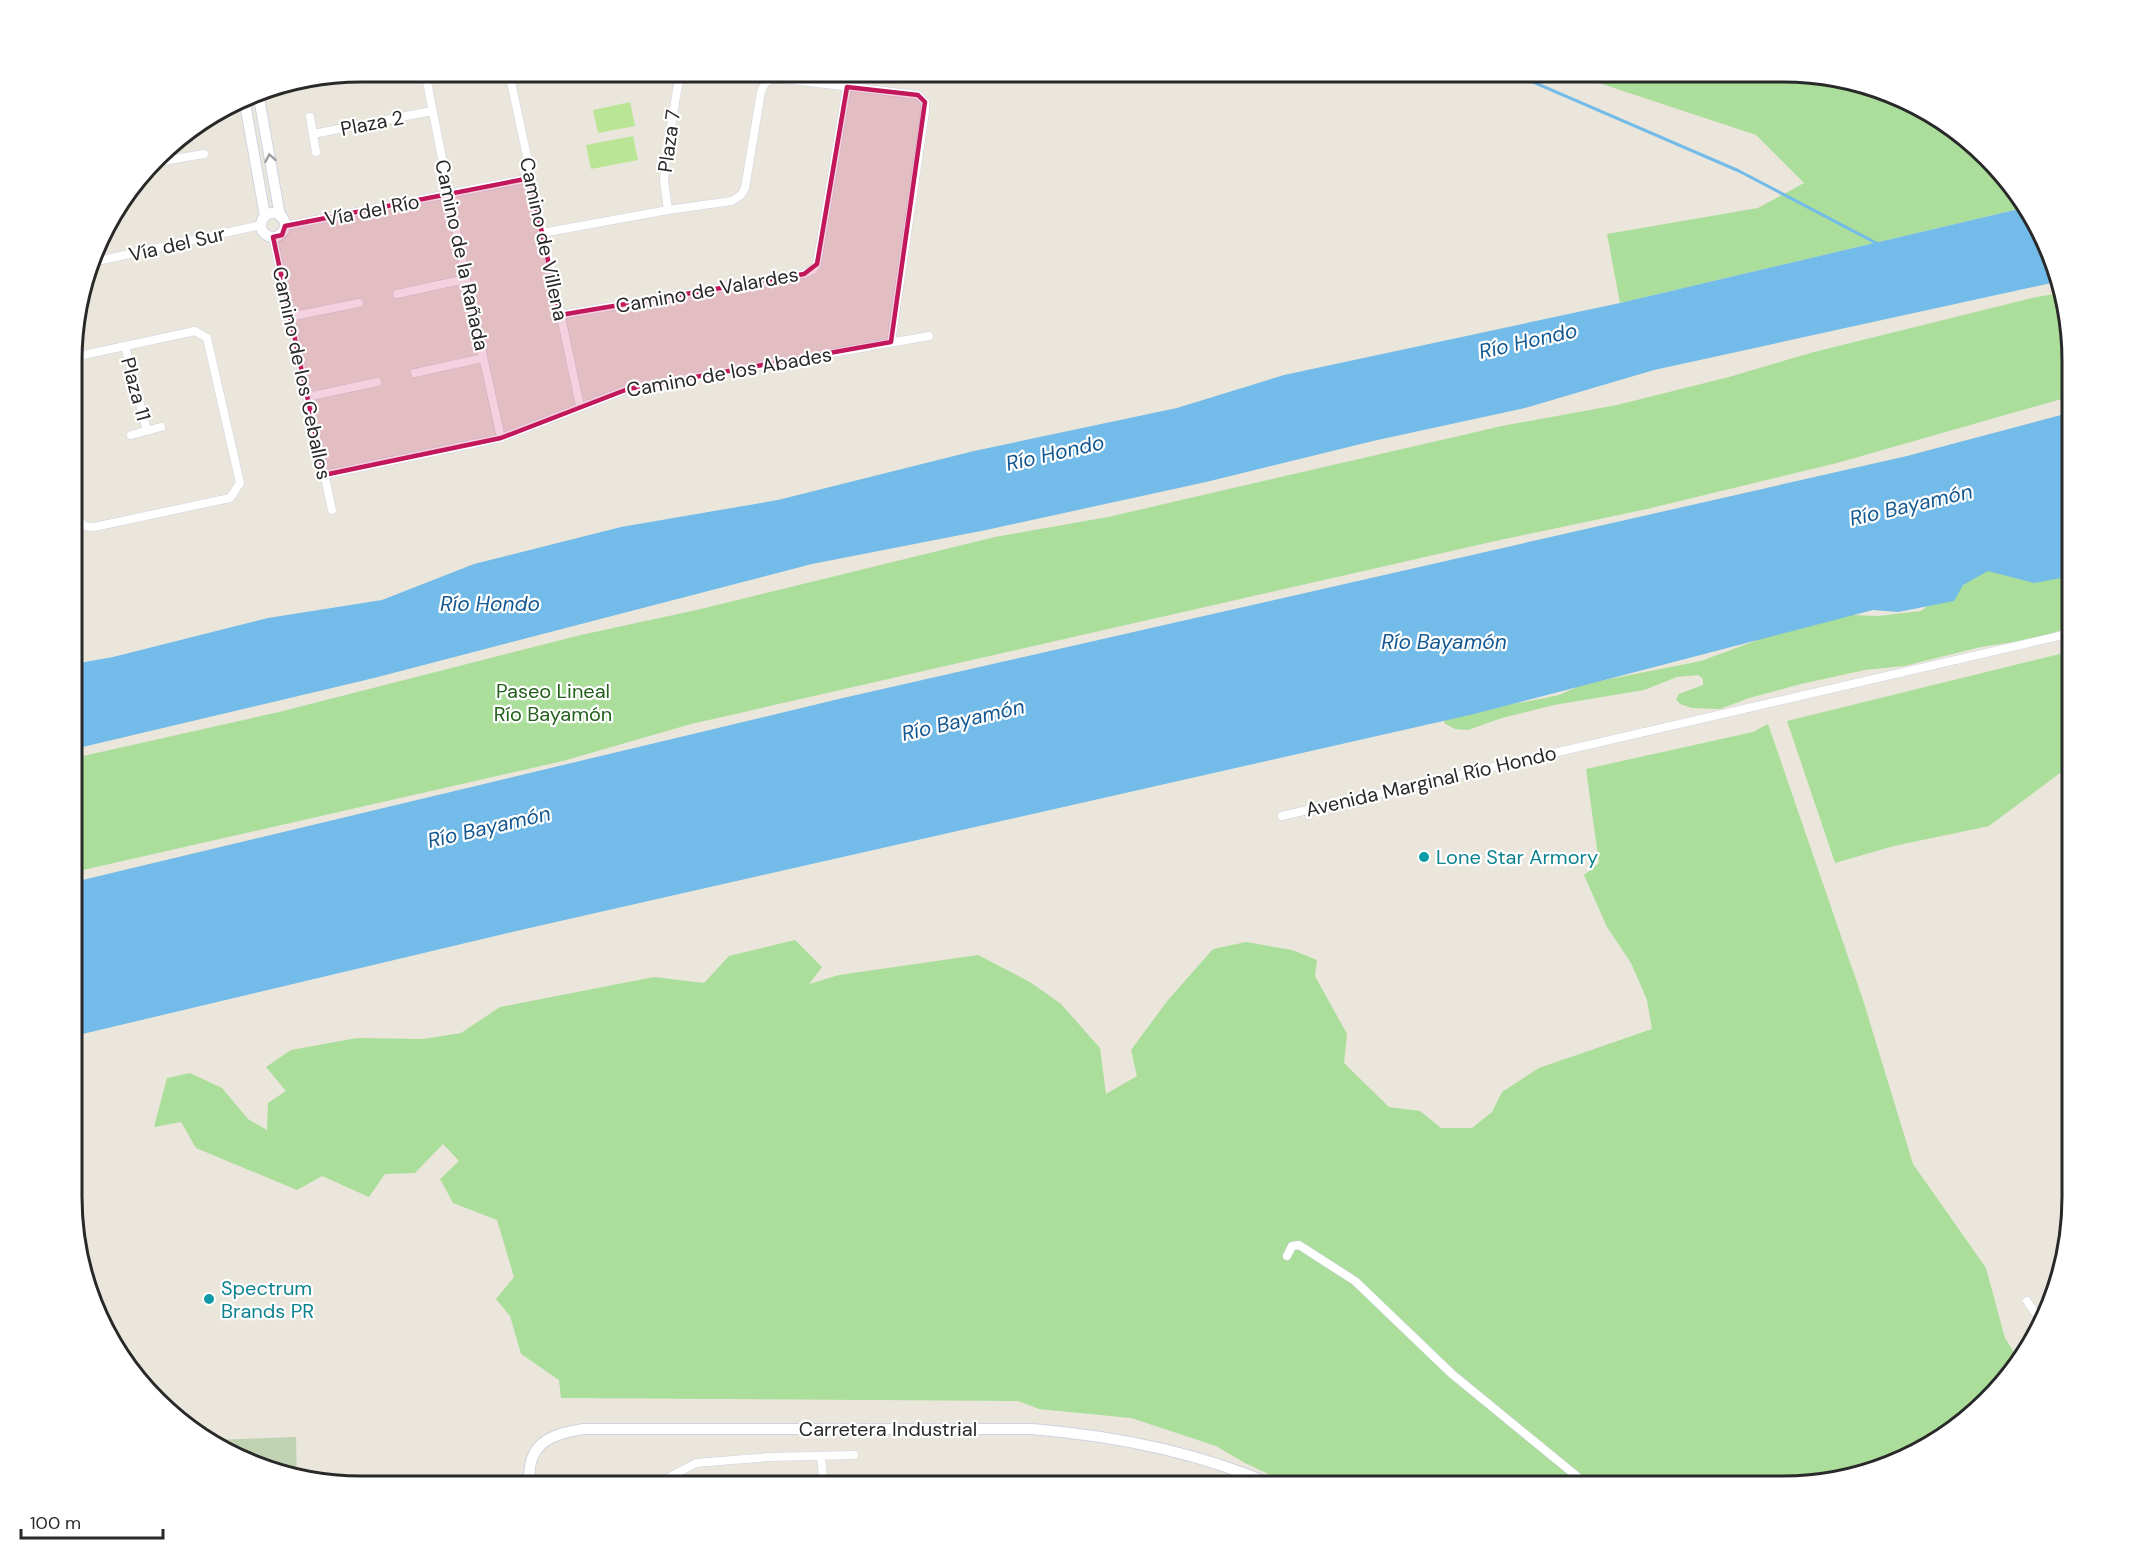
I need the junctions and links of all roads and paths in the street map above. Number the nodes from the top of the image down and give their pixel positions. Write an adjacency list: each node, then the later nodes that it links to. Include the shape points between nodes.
1 (427, 82): 9 (street, Camino de la Rañada)
2 (511, 82): 15 (street, Camino de Villena)
3 (678, 82): 17 (street, Plaza 7, via 664,181)
4 (767, 82): 17 (street, via 761,92 741,195 732,201)
5 (807, 82): 6 (street)
6 (847, 87): 26 (street, Camino de Valardes, via 813,270); 29 (street, via 918,95 925,102)
7 (260, 102): 19 (street, one-way to 7)
8 (246, 108): 18 (street)
9 (432, 111): 11 (street, Plaza 2); 16 (street, Camino de la Rañada)
10 (310, 117): 11 (street, Plaza 2)
11 (313, 134): 12 (street, Plaza 2)
12 (316, 152)
13 (204, 153): 14 (street)
14 (169, 160)
15 (530, 178): 16 (street, Vía del Río); 20 (street, Camino de Villena)
16 (448, 195): 19 (street, Vía del Río); 23 (street, Camino de la Rañada)
17 (668, 210): 20 (street)
18 (263, 221): 19 (street, via 270,213); 21 (street, via 265,233); 22 (street, Vía del Sur)
19 (283, 221): 21 (street, via 283,232)
20 (542, 233): 26 (street, Camino de Villena)
21 (273, 237): 27 (street, Camino de los Ceballos)
22 (102, 260)
23 (466, 279): 24 (street); 32 (street, Camino de la Rañada)
24 (397, 294)
25 (359, 303): 27 (street)
26 (560, 315): 36 (street, Camino de Villena)
27 (289, 317): 35 (street, Camino de los Ceballos)
28 (929, 336): 29 (street, Camino de los Abades)
29 (891, 342): 36 (street, Camino de los Abades, via 628,389)
30 (125, 346): 31 (street); 38 (street, Plaza 11); 43 (street, via 195,331 207,338 240,483 230,498 94,527)
31 (82, 355)
32 (483, 358): 33 (street); 40 (street, Camino de la Rañada)
33 (415, 374)
34 (376, 382): 35 (street)
35 (307, 397): 41 (street, Camino de los Ceballos)
36 (580, 406): 40 (street, Camino de los Abades)
37 (161, 427): 38 (street, Plaza 11)
38 (147, 431): 39 (street, Plaza 11)
39 (131, 435)
40 (501, 438): 41 (street, Camino de los Abades)
41 (324, 475): 42 (street, Camino de los Ceballos)
42 (332, 510)
43 (82, 524)
44 (2062, 635): 45 (street, Avenida Marginal Río Hondo)
45 (1282, 816)
46 (1287, 1256): 55 (street, via 1292,1246 1299,1245 1355,1281 1452,1374)
47 (2027, 1301): 48 (street)
48 (2036, 1315)
49 (854, 1455): 50 (street)
50 (821, 1457): 52 (street, via 696,1463); 53 (street)
51 (529, 1476): 54 (street, Carretera Industrial, via 535,1450 563,1432 584,1428 814,1428 1074,1432 1197,1458)
52 (671, 1476)
53 (823, 1476)
54 (1253, 1476)
55 (1577, 1476)

